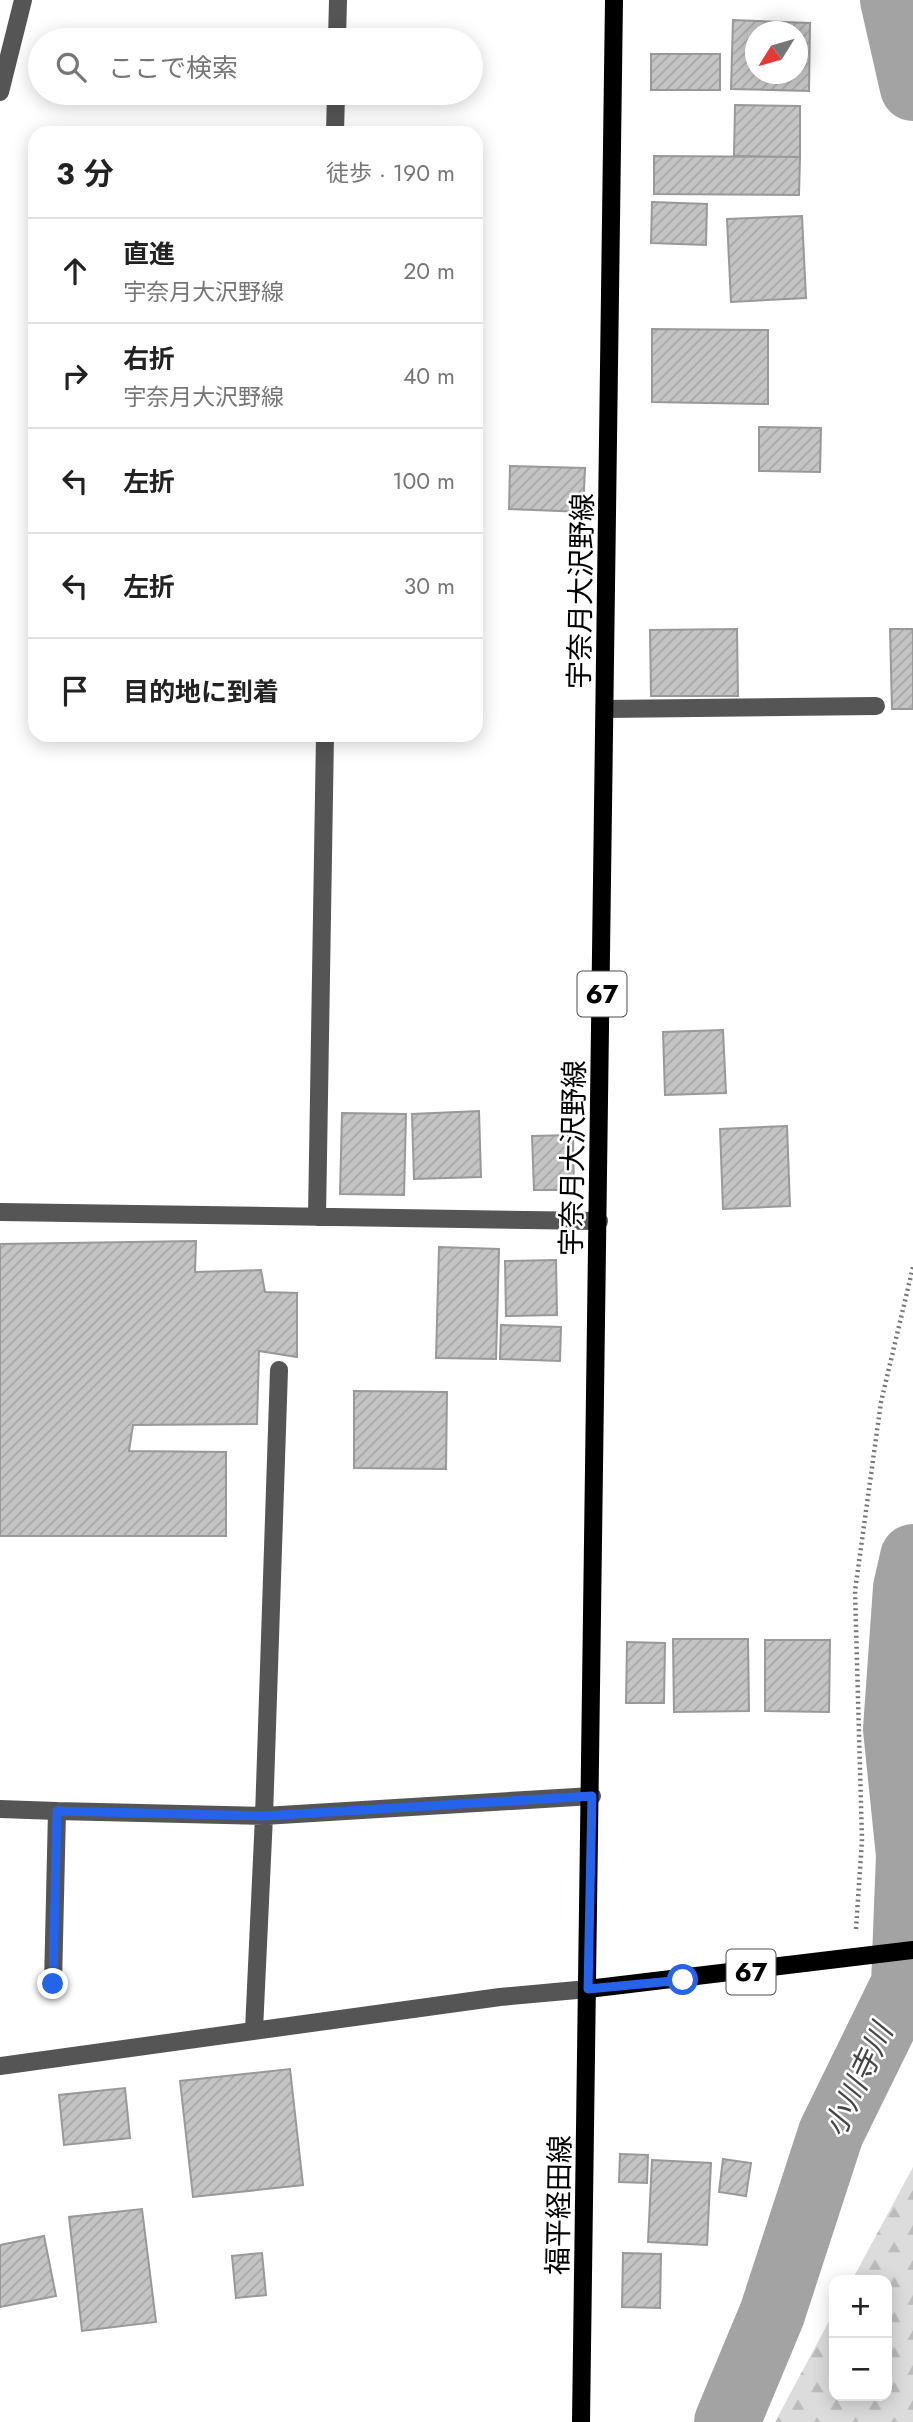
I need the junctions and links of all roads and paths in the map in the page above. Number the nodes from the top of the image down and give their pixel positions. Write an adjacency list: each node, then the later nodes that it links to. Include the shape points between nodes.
1 (23, 0): 5 (street)
2 (338, 0): 4 (street)
3 (614, 0): 9 (main road, 宇奈月大沢野線 / 67)
4 (337, 28)
5 (0, 92)
6 (336, 105): 7 (street)
7 (335, 126)
8 (876, 706): 9 (street)
9 (606, 709): 13 (main road, 宇奈月大沢野線 / 67)
10 (325, 742): 12 (street)
11 (0, 1212): 12 (street)
12 (317, 1217): 13 (street)
13 (599, 1221): 16 (main road, 宇奈月大沢野線 / 67)
14 (913, 1267): 21 (path, via 881,1402 855,1591 862,1840)
15 (279, 1370): 19 (street)
16 (592, 1796): 19 (street); 23 (main road, 宇奈月大沢野線 / 67)
17 (0, 1809): 18 (street)
18 (57, 1811): 19 (street); 22 (street)
19 (264, 1816): 24 (street)
20 (913, 1950): 21 (main road, 67)
21 (853, 1960): 23 (main road, 67)
22 (53, 1984)
23 (588, 1989): 24 (street); 26 (main road, 福平経田線)
24 (254, 2029): 25 (street)
25 (0, 2066)
26 (581, 2422)

